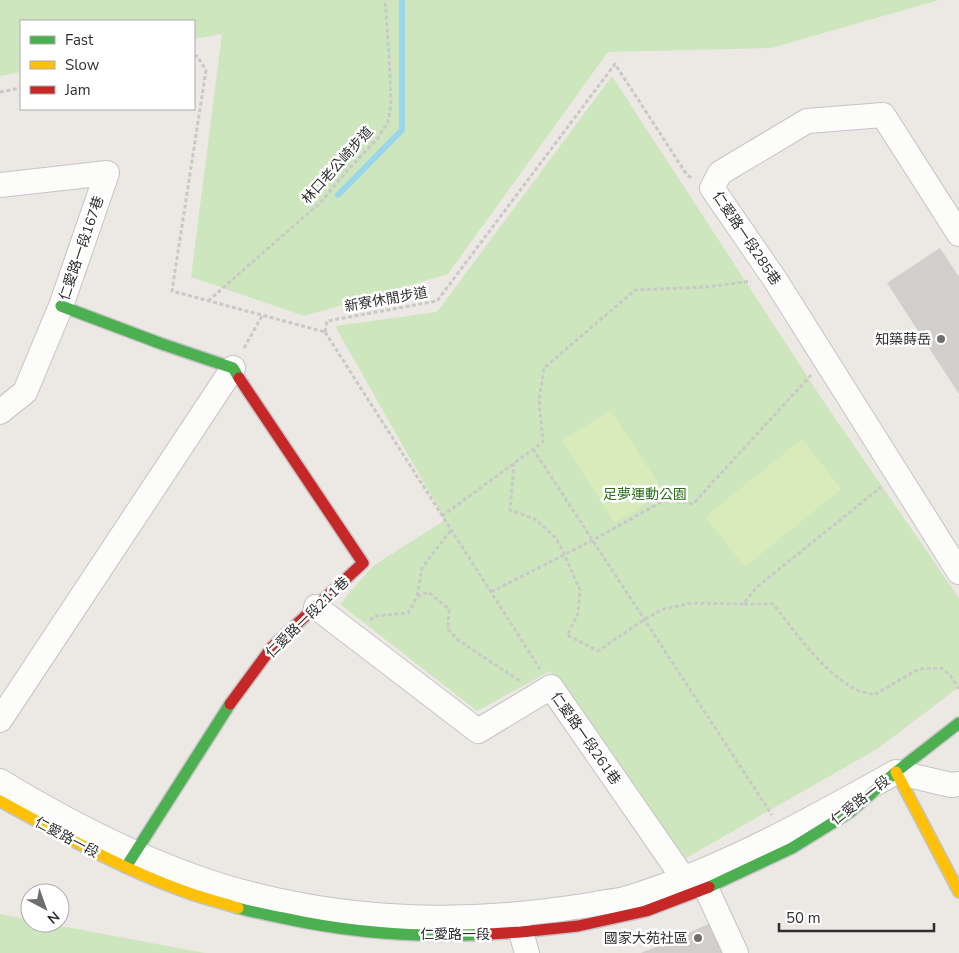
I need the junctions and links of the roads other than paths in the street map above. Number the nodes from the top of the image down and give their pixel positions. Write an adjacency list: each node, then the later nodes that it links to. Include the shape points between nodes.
1 (0, 185): 3 (street, 仁愛路一段167巷, via 106,173)
2 (959, 234): 6 (street, 仁愛路一段285巷, via 883,115 806,121 720,173 712,188 774,278)
3 (62, 306): 4 (street); 5 (street, 仁愛路一段167巷, via 25,392)
4 (233, 368): 7 (street, 仁愛路一段211巷, via 362,563); 8 (street)
5 (0, 412)
6 (959, 572)
7 (316, 607): 14 (street, 仁愛路一段211巷, via 272,647 233,699); 15 (street, 仁愛路一段261巷, via 478,731 545,690)
8 (0, 720)
9 (959, 722): 10 (street, 仁愛路一段)
10 (896, 772): 12 (street); 15 (street, 仁愛路一段, via 784,834); 16 (street, 仁愛路一段, via 850,812 792,848); 17 (street)
11 (0, 781): 14 (street, 仁愛路一段, via 76,823)
12 (959, 784)
13 (0, 801): 14 (street, 仁愛路一段, via 66,837)
14 (130, 860): 15 (street, 仁愛路一段, via 275,900 402,917 478,917 549,912 625,898); 18 (street, 仁愛路一段, via 183,891 248,911 314,925 391,934 472,936)
15 (684, 879): 16 (street)
16 (706, 888): 18 (street, 仁愛路一段, via 646,911 578,926); 19 (street)
17 (959, 892)
18 (524, 943)
19 (736, 953)

